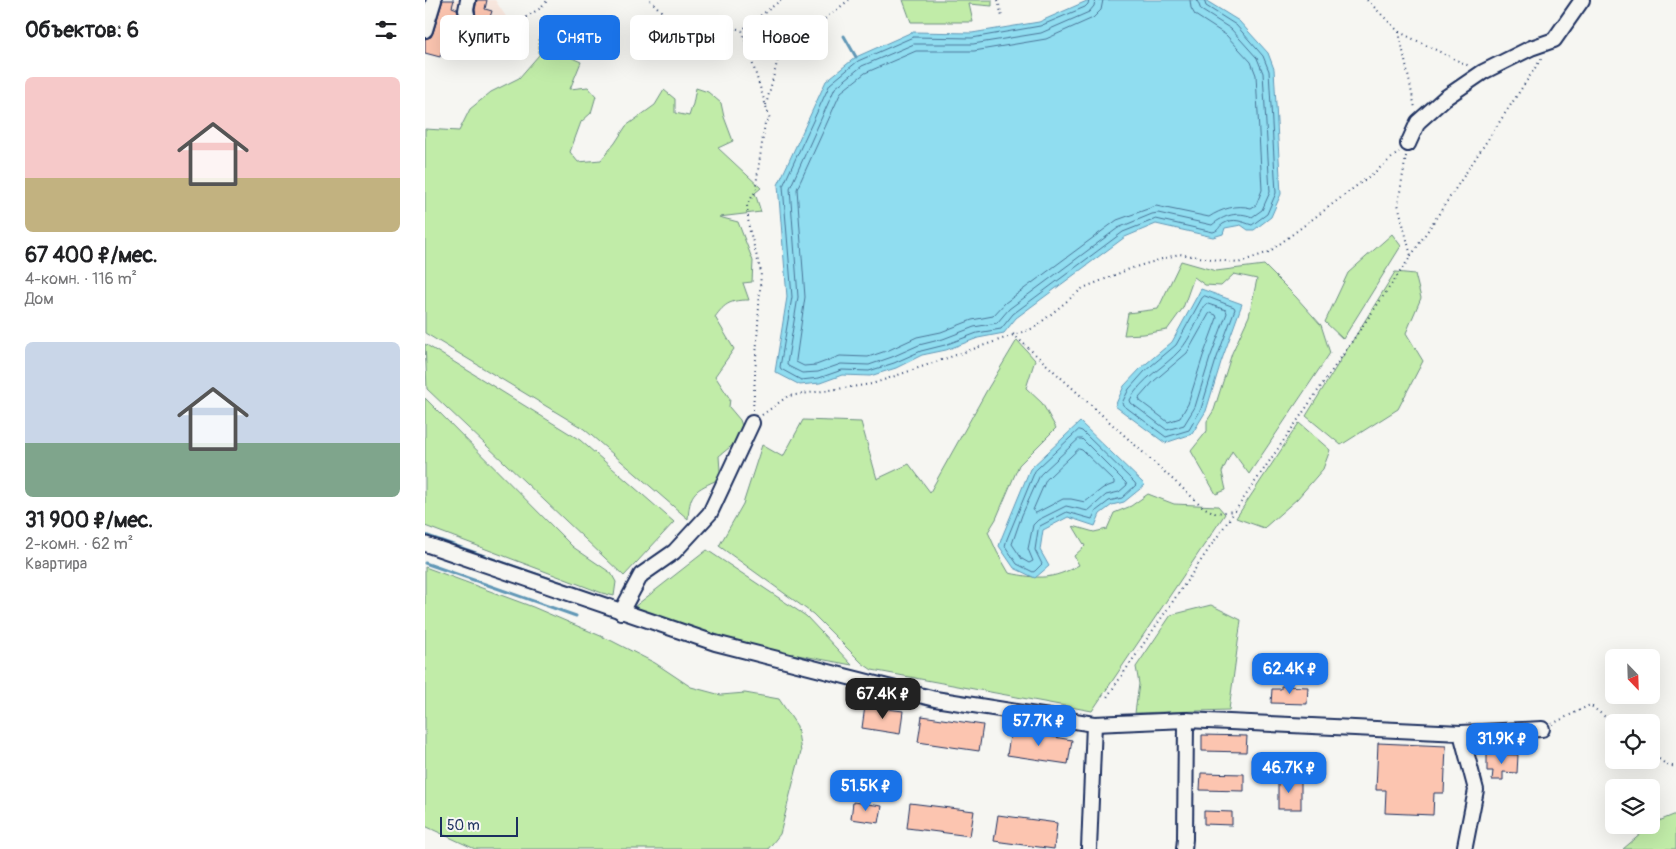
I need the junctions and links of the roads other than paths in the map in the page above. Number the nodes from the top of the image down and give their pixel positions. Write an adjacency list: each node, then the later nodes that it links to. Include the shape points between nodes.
1 (434, 0): 5 (street)
2 (468, 0): 4 (street)
3 (1582, 0): 6 (street, via 1554,40 1483,72 1445,98 1418,122)
4 (467, 15)
5 (425, 30)
6 (1408, 144)
7 (752, 423): 9 (street, via 710,513 673,552 641,575)
8 (425, 544): 9 (street)
9 (621, 612): 11 (street, via 715,643 935,699)
10 (1186, 720): 11 (street); 13 (street); 16 (street)
11 (1094, 724): 15 (street)
12 (1542, 729): 13 (street)
13 (1461, 733): 14 (street, via 1476,790)
14 (1465, 846)
15 (1089, 849)
16 (1184, 849)

